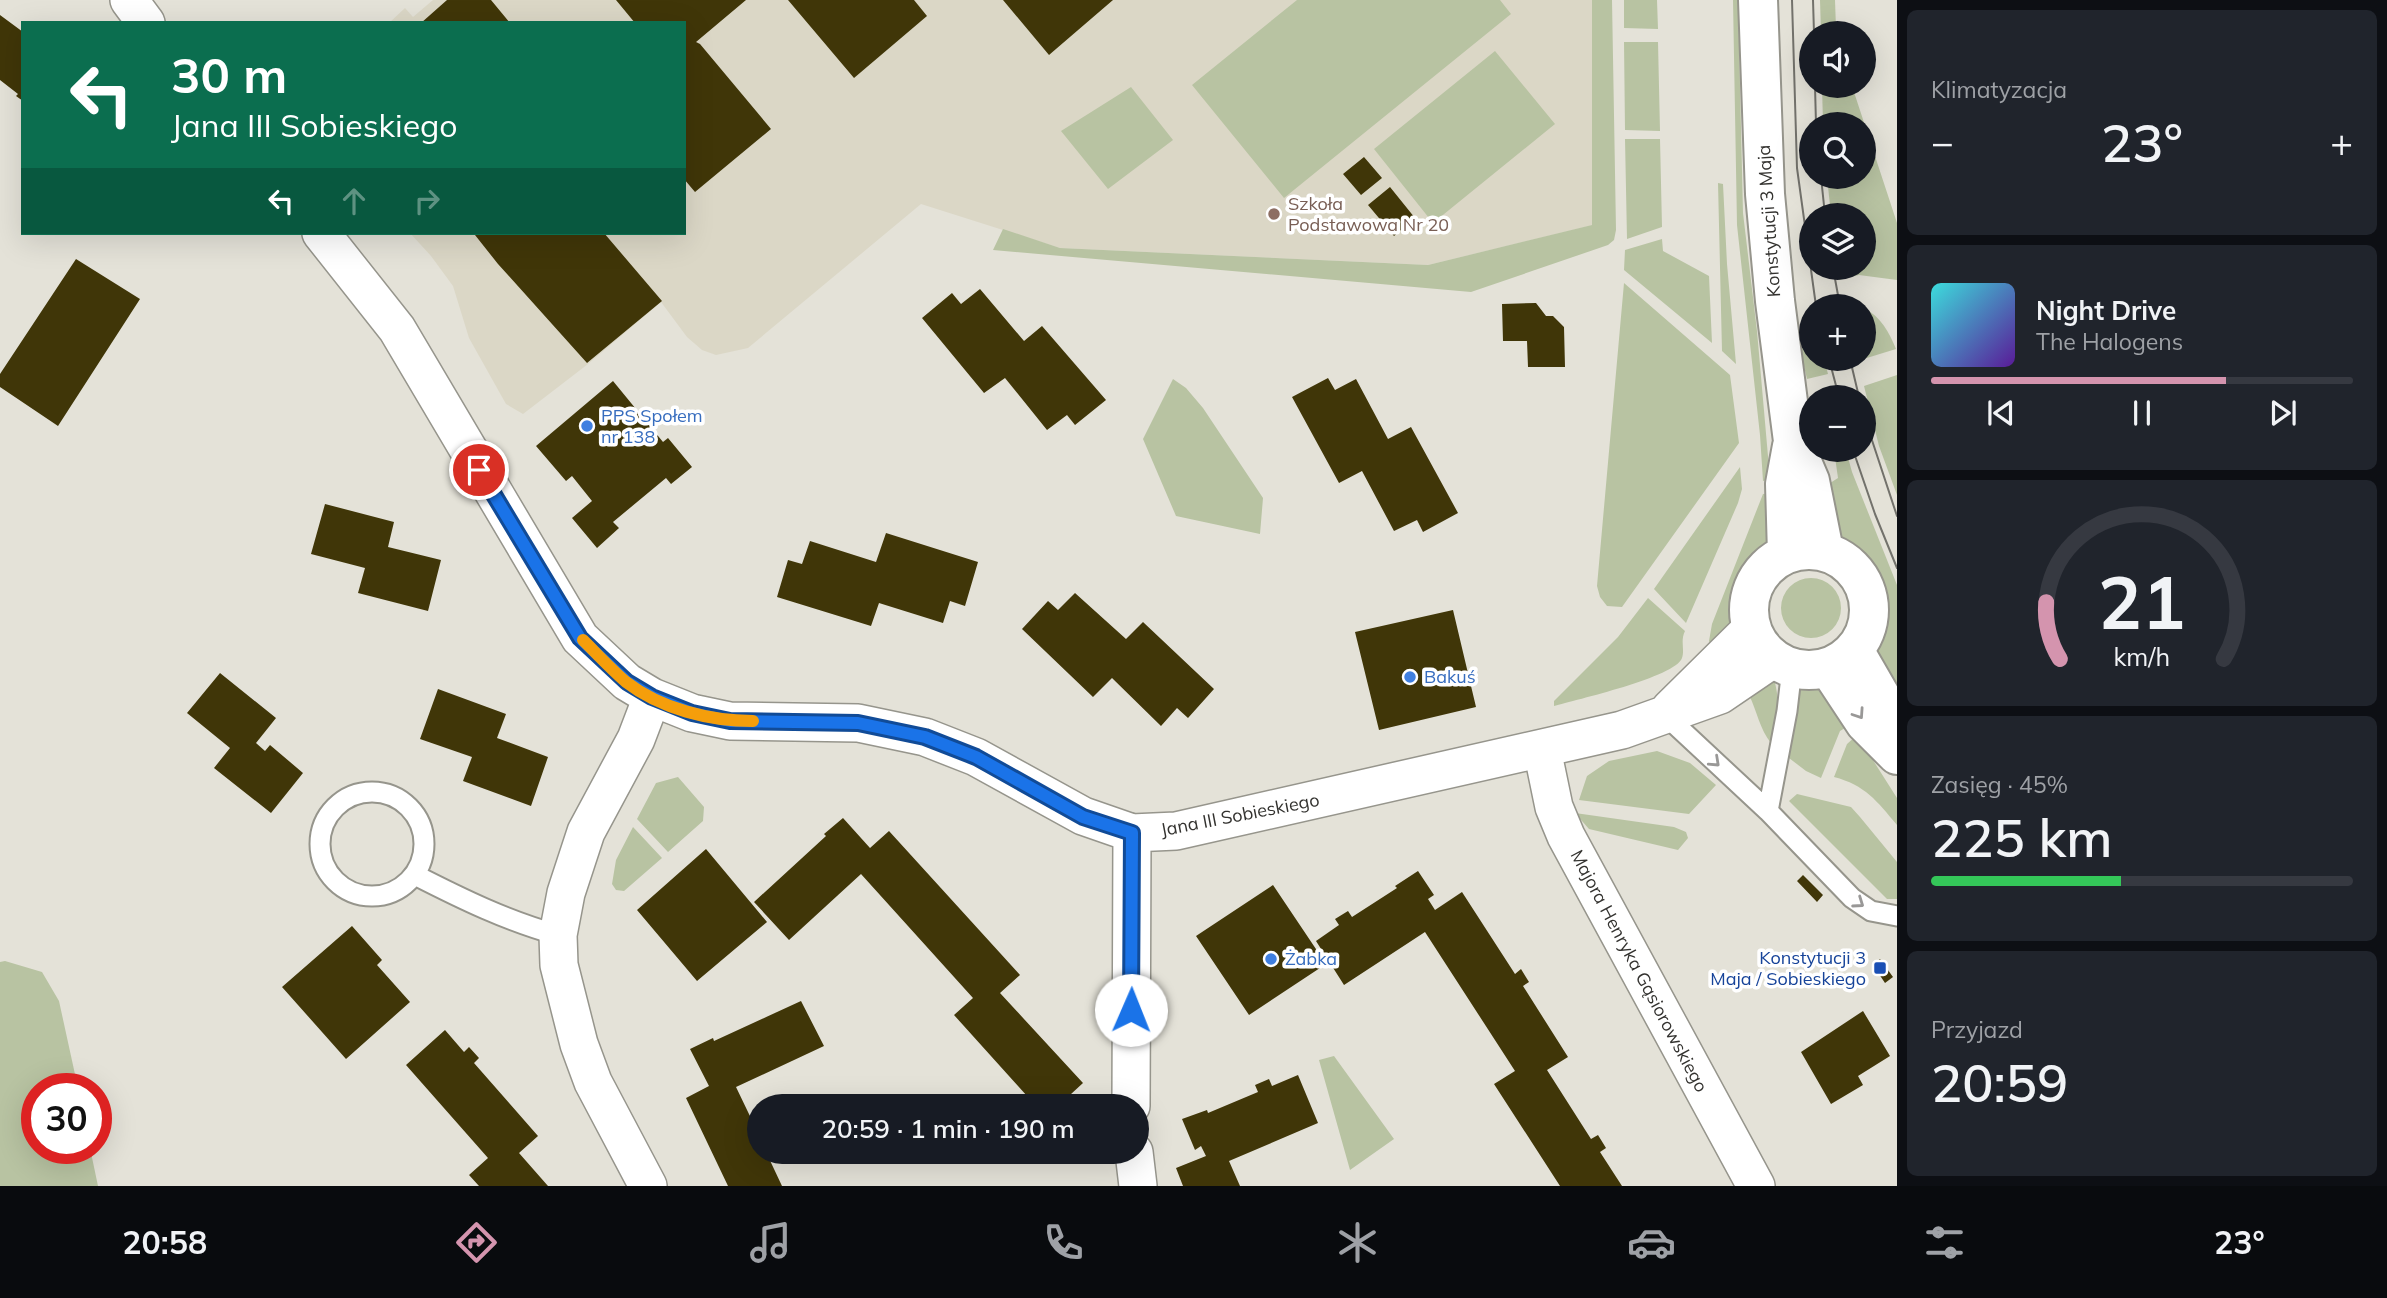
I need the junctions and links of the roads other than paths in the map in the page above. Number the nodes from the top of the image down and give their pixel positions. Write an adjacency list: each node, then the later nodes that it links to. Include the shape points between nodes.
1 (129, 0): 3 (street)
2 (1758, 0): 5 (street, Konstytucji 3 Maja, via 1765,194 1775,301 1793,441 1810,481)
3 (145, 21)
4 (323, 235): 7 (street, Jana III Sobieskiego, via 397,329 580,638 627,682)
5 (1806, 552): 6 (street, via 1768,566 1754,584 1749,606); 6 (street, via 1843,560 1867,592 1870,613 1865,633)
6 (1800, 655): 8 (street, Jana III Sobieskiego); 9 (street, via 1888,709); 11 (street, one-way to 11); 12 (lane)
7 (652, 697): 13 (street, Jana III Sobieskiego, via 692,713 730,721 858,723 925,737 976,757 1083,817); 16 (street, via 636,739 586,832)
8 (1665, 715): 10 (street, Jana III Sobieskiego); 12 (lane, one-way to 12)
9 (1897, 745)
10 (1542, 749): 13 (street, Jana III Sobieskiego, via 1176,831); 21 (street, Majora Henryka Gąsiorowskiego, via 1554,807 1566,836)
11 (1897, 755)
12 (1768, 811): 15 (lane, one-way to 15, via 1852,898 1871,911)
13 (1132, 833): 17 (street)
14 (415, 875): 14 (lane, via 424,847 418,818 396,797 367,791 339,803 321,827 320,857 335,883 362,896 391,893); 16 (lane, via 489,913)
15 (1896, 918)
16 (558, 935): 19 (street, via 559,965 579,1044)
17 (1131, 1094)
18 (1135, 1164): 20 (street)
19 (648, 1186)
20 (1138, 1186)
21 (1756, 1186)

